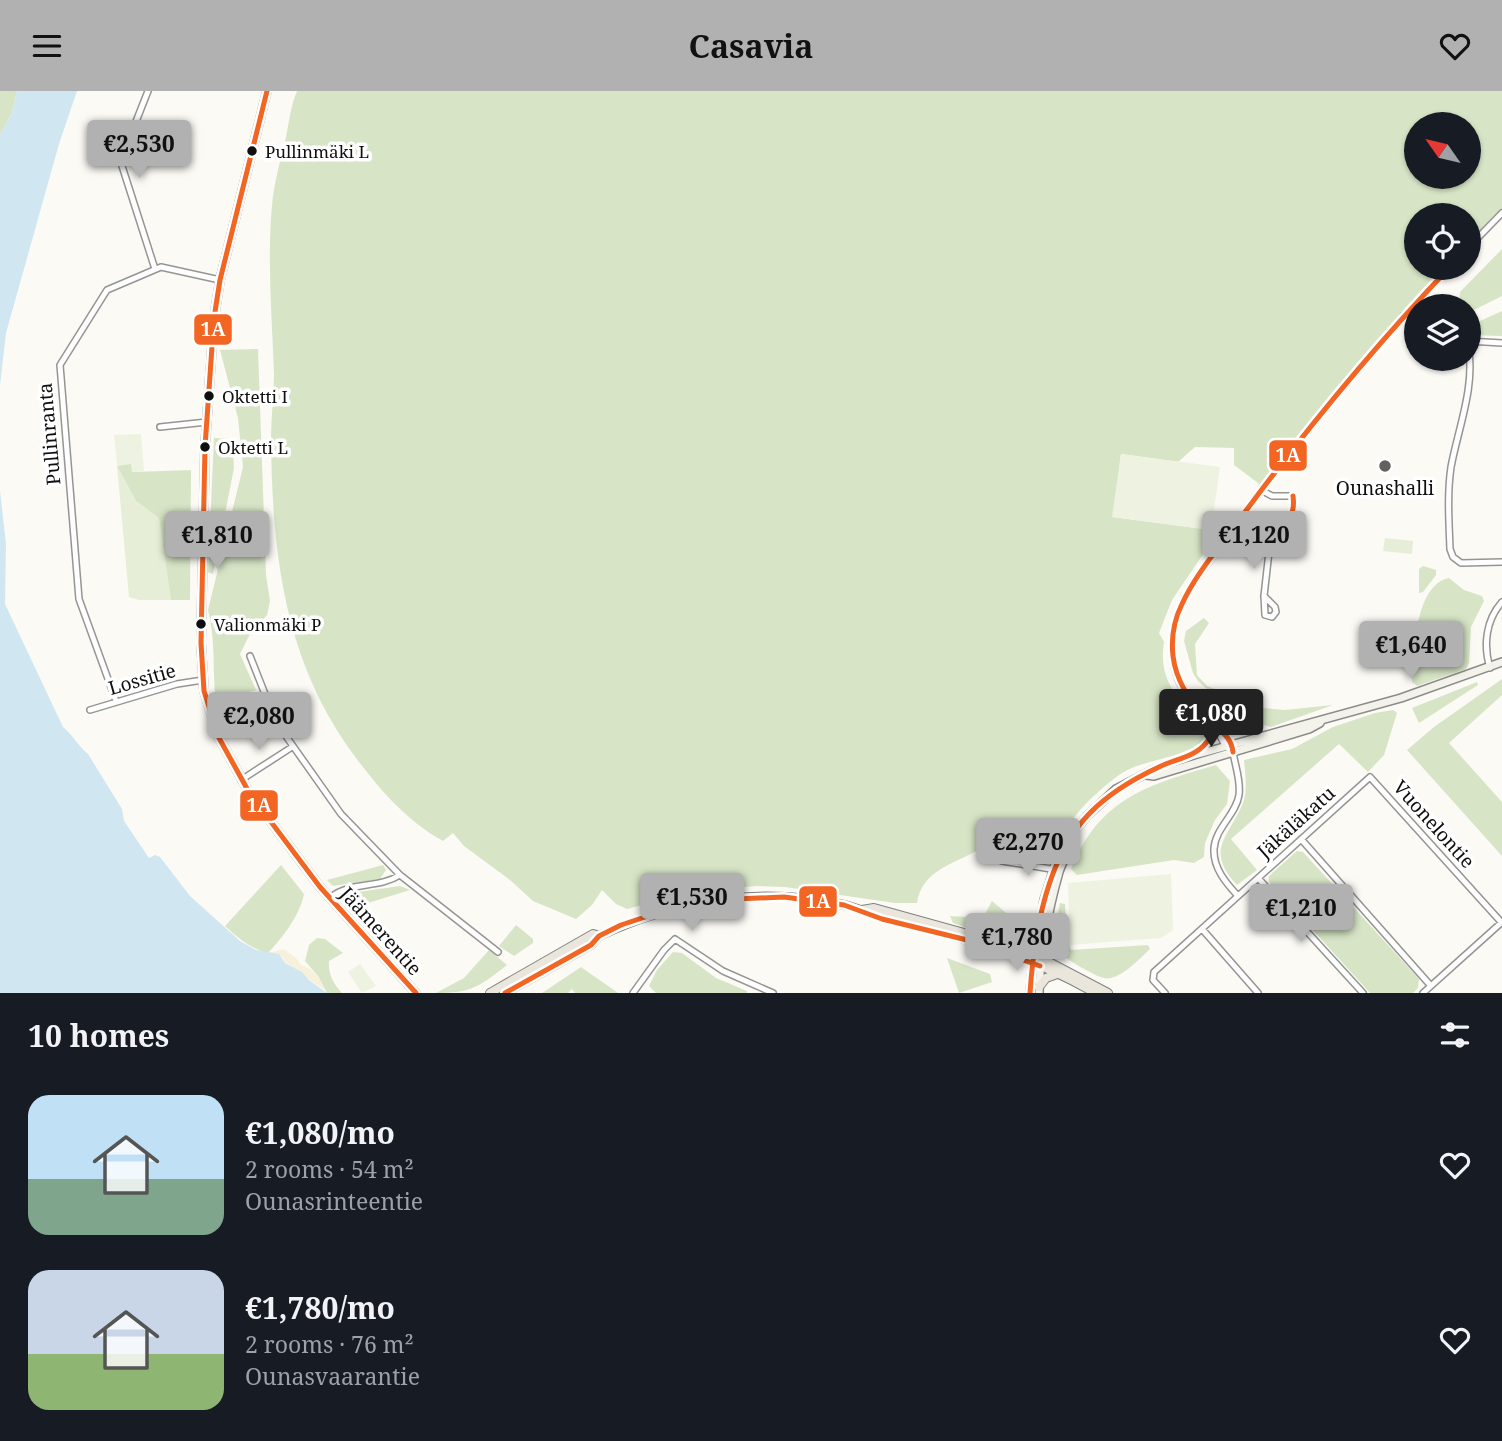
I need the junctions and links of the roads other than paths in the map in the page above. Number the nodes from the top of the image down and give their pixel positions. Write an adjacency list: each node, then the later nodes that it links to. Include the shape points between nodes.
1 (148, 91): 5 (street, via 122,166)
2 (267, 91): 6 (main road, Jäämerentie)
3 (1502, 213): 4 (street)
4 (1481, 235)
5 (155, 269): 6 (street); 24 (street, Pullinranta, via 104,293 60,365 79,599)
6 (220, 280): 12 (main road, Jäämerentie)
7 (1438, 280): 8 (street)
8 (1403, 316): 14 (street)
9 (1481, 343): 10 (street)
10 (1502, 344)
11 (1468, 371): 17 (street, via 1464,419 1451,472 1450,549 1461,563)
12 (206, 422): 13 (street); 23 (main road, Jäämerentie)
13 (160, 427)
14 (1261, 490): 15 (street); 16 (street, via 1275,497 1293,496 1295,509 1291,520)
15 (1228, 535): 16 (street); 26 (street, via 1184,598 1173,630 1172,653 1180,683)
16 (1268, 541): 18 (street)
17 (1502, 562)
18 (1264, 596)
19 (1502, 602): 22 (street, via 1487,633)
20 (250, 656): 27 (street, via 276,722)
21 (1502, 662): 22 (main road)
22 (1490, 667): 28 (main road, via 1439,687)
23 (203, 680): 24 (street, Lossitie); 32 (main road, Jäämerentie, via 212,722)
24 (116, 701): 25 (street, Lossitie)
25 (90, 710)
26 (1210, 723): 28 (street, via 1221,728); 29 (main road, via 1209,740)
27 (292, 747): 32 (street); 36 (street, via 341,814)
28 (1230, 747): 29 (main road); 30 (main road); 38 (street, via 1239,793 1214,850 1217,866)
29 (1191, 756): 30 (main road)
30 (1146, 775): 35 (main road, via 1101,802 1073,836)
31 (1370, 778): 33 (street, Jäkäläkatu); 41 (street, Vuonelontie)
32 (241, 780): 39 (main road, Jäämerentie, via 308,873)
33 (1301, 839): 37 (street, Jäkäläkatu); 49 (street)
34 (1002, 861): 35 (street)
35 (1056, 870): 42 (main road); 47 (main road)
36 (400, 875): 39 (street, via 386,883 344,889); 46 (street)
37 (1258, 878): 38 (street, Jäkäläkatu); 61 (street)
38 (1238, 896): 43 (street, Jäkäläkatu)
39 (331, 897): 51 (main road, Jäämerentie)
40 (862, 910): 44 (main road, via 784,897 713,900 650,915); 45 (main road, via 874,908); 47 (main road)
41 (1502, 923): 49 (street)
42 (1040, 925): 45 (main road, via 1027,944); 47 (main road)
43 (1202, 929): 59 (street, Jäkäläkatu, via 1154,972 1152,976); 60 (street)
44 (599, 936): 52 (main road, via 568,947); 53 (main road, via 591,945)
45 (1011, 946): 47 (main road)
46 (498, 952)
47 (1037, 961): 48 (main road); 50 (main road); 56 (main road); 58 (main road)
48 (1057, 974): 50 (main road, via 1046,978); 57 (main road)
49 (1431, 986): 62 (street)
50 (1039, 990)
51 (416, 993)
52 (489, 993)
53 (505, 993)
54 (634, 993): 55 (street, via 675,939 723,971)
55 (773, 993)
56 (1030, 993)
57 (1095, 993)
58 (1108, 993)
59 (1165, 993)
60 (1258, 993)
61 (1363, 993)
62 (1423, 993)

